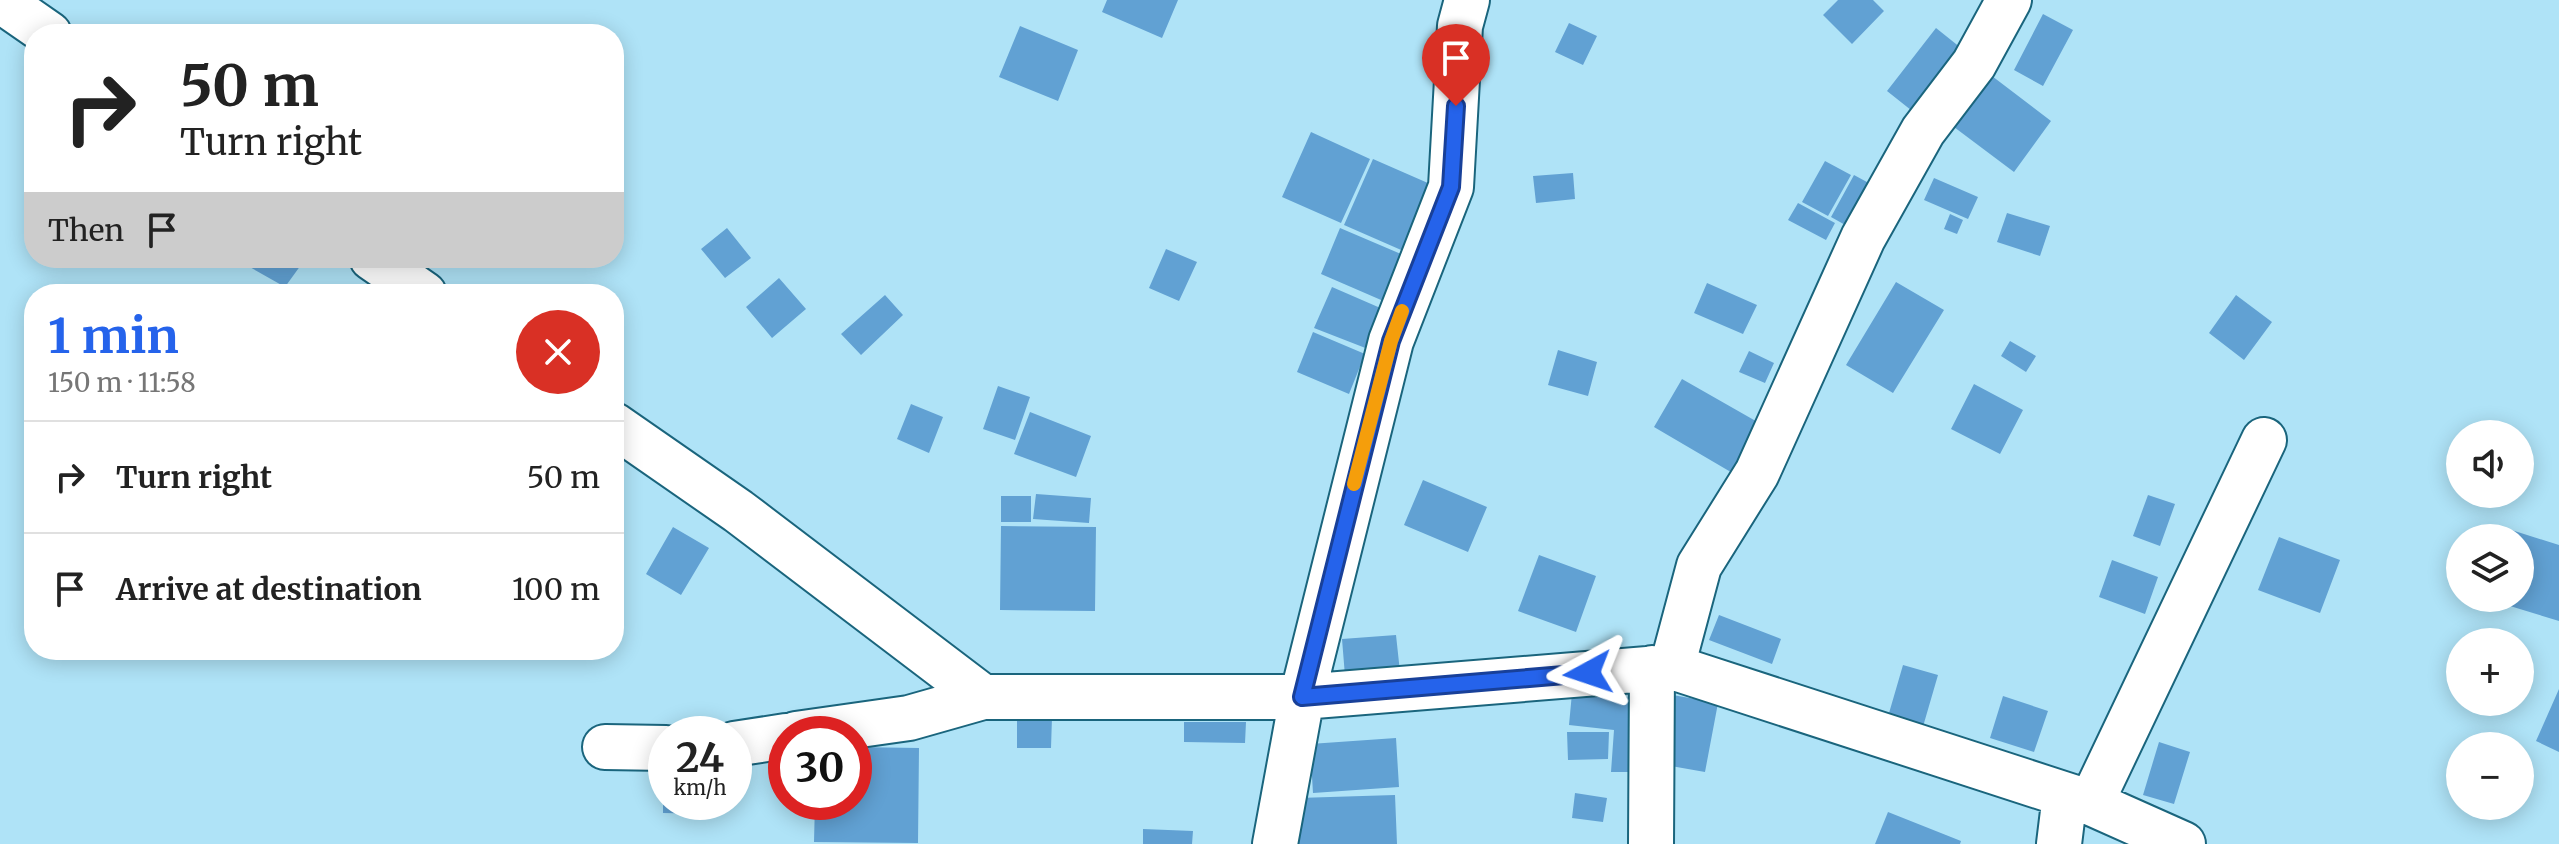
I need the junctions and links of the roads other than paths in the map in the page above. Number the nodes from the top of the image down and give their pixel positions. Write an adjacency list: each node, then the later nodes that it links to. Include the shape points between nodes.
1 (0, 0): 4 (street)
2 (1467, 0): 11 (street, via 1460,26 1451,187 1391,341)
3 (2009, 0): 9 (street, via 1974,64 1923,131 1863,238 1757,473 1699,566)
4 (35, 24)
5 (386, 268): 6 (street)
6 (410, 284)
7 (624, 432): 10 (street, via 738,511)
8 (2264, 440): 15 (street)
9 (1662, 667): 11 (street); 15 (street); 17 (street)
10 (983, 697): 11 (street); 12 (street)
11 (1302, 697): 16 (street)
12 (872, 723)
13 (605, 747): 14 (street)
14 (648, 748)
15 (2078, 799): 18 (street); 19 (street)
16 (1275, 844)
17 (1651, 844)
18 (2059, 844)
19 (2183, 844)

